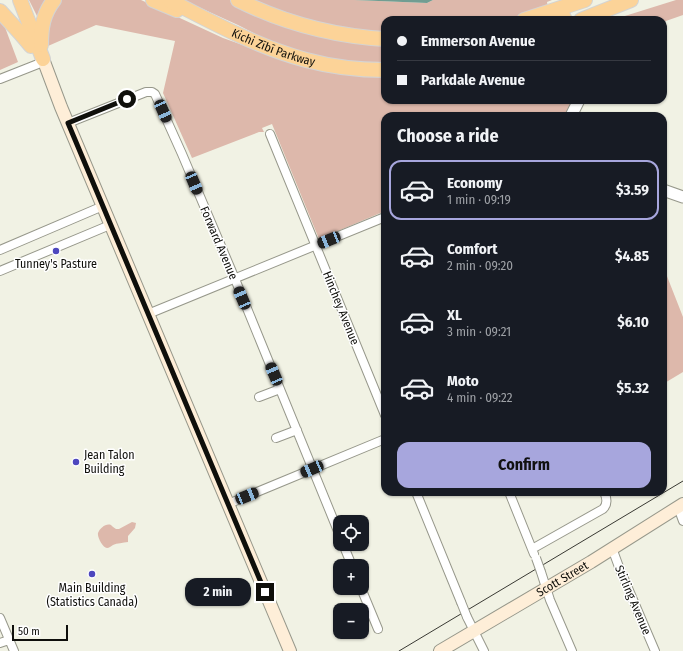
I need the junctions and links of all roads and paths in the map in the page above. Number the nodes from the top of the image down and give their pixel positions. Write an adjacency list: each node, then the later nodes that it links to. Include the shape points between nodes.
1 (12, 0): 15 (highway)
2 (20, 0): 16 (highway)
3 (54, 0): 16 (highway, via 46,12 41,28)
4 (153, 0): 13 (highway)
5 (168, 0): 13 (highway, Kichi Zībī Parkway)
6 (238, 0): 14 (highway, via 278,18 316,29)
7 (585, 0): 9 (highway)
8 (631, 0): 12 (highway)
9 (561, 10): 11 (highway)
10 (0, 11): 15 (highway)
11 (539, 16)
12 (591, 16)
13 (227, 30): 17 (highway, Kichi Zībī Parkway, via 274,50 307,60 349,68)
14 (381, 39)
15 (31, 46): 16 (main road)
16 (41, 62): 18 (street); 19 (main road)
17 (381, 70)
18 (0, 80)
19 (68, 123): 23 (main road); 29 (street, Forward Avenue, via 146,92 152,92 182,154)
20 (270, 134): 26 (street, Hinchey Avenue)
21 (667, 191): 22 (street)
22 (683, 197)
23 (103, 206): 25 (main road); 27 (street)
24 (381, 219): 26 (street)
25 (110, 225): 28 (street); 30 (main road)
26 (316, 246): 29 (street); 33 (street, Hinchey Avenue)
27 (0, 250)
28 (0, 271)
29 (234, 279): 30 (street); 31 (street, Forward Avenue)
30 (148, 314): 41 (main road)
31 (280, 389): 32 (street); 34 (street, Forward Avenue)
32 (258, 398)
33 (381, 406)
34 (297, 430): 35 (street); 37 (street, Forward Avenue)
35 (276, 438)
36 (381, 441): 37 (street)
37 (312, 469): 41 (street); 43 (street, Forward Avenue)
38 (418, 496): 51 (street, bridge)
39 (511, 496): 46 (street)
40 (606, 496): 46 (street, via 607,500 603,509)
41 (228, 504): 55 (main road)
42 (680, 505): 44 (street); 45 (main road, Scott Street)
43 (333, 519)
44 (683, 521)
45 (612, 548): 47 (main road, Scott Street); 59 (street, Stirling Avenue)
46 (532, 549): 47 (street, bridge)
47 (547, 589): 51 (main road, Scott Street); 58 (street)
48 (364, 595): 50 (street)
49 (0, 618): 52 (street)
50 (378, 629)
51 (474, 632): 56 (main road, Scott Street); 57 (street)
52 (9, 640): 53 (street); 54 (street)
53 (0, 643)
54 (14, 651)
55 (290, 651)
56 (440, 651)
57 (484, 651)
58 (572, 651)
59 (655, 651)

